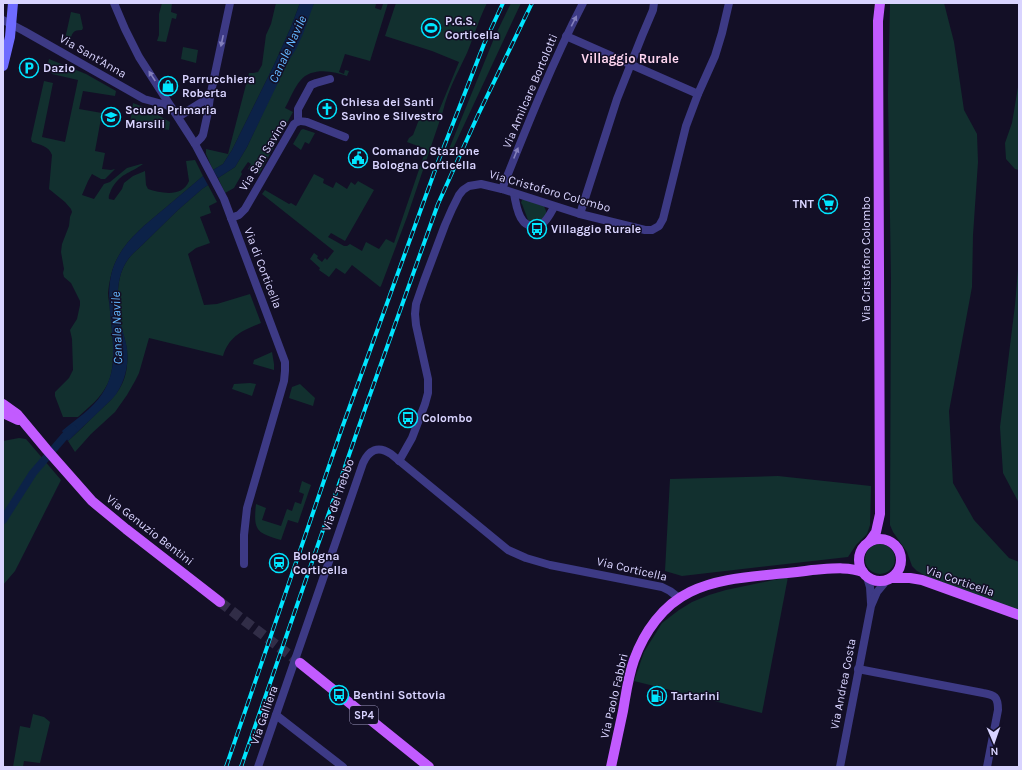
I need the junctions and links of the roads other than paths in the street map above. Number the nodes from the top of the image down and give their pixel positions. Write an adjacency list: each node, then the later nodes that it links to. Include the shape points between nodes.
1 (13, 3): 8 (street)
2 (114, 3): 15 (street, Via di Corticella, one-way to 2, via 133,46)
3 (230, 3): 14 (street, one-way to 14)
4 (583, 3): 9 (street, Via Amilcare Bortolotti, one-way to 4)
5 (654, 3): 10 (street)
6 (729, 3): 13 (street, Via Cristoforo Colombo, via 715,56)
7 (880, 3): 30 (main road, Via Cristoforo Colombo)
8 (7, 22): 11 (street, via 10,37); 15 (street, Via Sant'Anna, via 144,99)
9 (566, 36): 10 (street); 20 (street, Via Amilcare Bortolotti, one-way to 9, via 532,112)
10 (631, 64): 13 (street); 23 (street)
11 (3, 66)
12 (330, 80): 17 (street, via 311,85 298,109)
13 (698, 94): 23 (street, Via Cristoforo Colombo, via 686,126 663,219 659,226 645,230)
14 (210, 97): 16 (street); 19 (street, via 203,135)
15 (172, 109): 16 (street, Via di Corticella)
16 (178, 117): 19 (street, Via di Corticella)
17 (298, 121): 18 (street, Via San Savino, via 307,122); 24 (street, Via San Savino, via 245,210)
18 (344, 137)
19 (195, 144): 24 (street, Via di Corticella, via 224,199)
20 (502, 189): 21 (street, Via Cristoforo Colombo); 28 (street, Via Cristoforo Colombo, via 482,184 469,186 463,190 452,209 424,281 415,314 428,379 428,393 412,438)
21 (514, 194): 22 (street, Via Cristoforo Colombo); 22 (street, via 521,217 528,225 539,226 545,222)
22 (554, 207): 23 (street, Via Cristoforo Colombo)
23 (580, 214)
24 (231, 218): 35 (street, Via di Corticella, via 285,367 284,382 247,508)
25 (3, 404): 27 (main road, via 17,414)
26 (3, 413): 27 (main road, via 20,422)
27 (33, 434): 41 (main road, Via Genuzio Bentini, via 92,501)
28 (399, 461): 29 (street, Via del Trebbo); 46 (street, Via del Trebbo, via 386,451 378,449 365,459)
29 (454, 507): 40 (street, Via Corticella, via 508,550 526,558 662,587)
30 (880, 514): 31 (main road, Via Cristoforo Colombo, via 876,532); 32 (main road, Via Cristoforo Colombo)
31 (869, 542): 32 (main road, via 880,539); 33 (main road)
32 (891, 542): 34 (main road)
33 (861, 552): 36 (main road); 37 (main road, via 860,564)
34 (902, 556): 38 (main road, via 901,566 896,575); 39 (main road, via 915,576)
35 (244, 564)
36 (834, 568): 37 (main road, via 854,569); 40 (main road, via 732,580 703,587)
37 (865, 574): 38 (main road, via 874,581); 42 (street, Via Andrea Costa, via 870,587)
38 (889, 579): 39 (main road, Via Corticella); 42 (street, Via Andrea Costa, via 880,587)
39 (922, 580): 43 (main road, Via Corticella)
40 (679, 598): 51 (main road, Via Paolo Fabbri, via 653,624 639,648 629,680)
41 (220, 602)
42 (871, 606): 45 (street, Via Andrea Costa)
43 (1019, 615)
44 (300, 663): 50 (main road, SP4)
45 (858, 669): 52 (street, Via Andrea Costa); 53 (street, via 991,694 996,698 998,710)
46 (292, 670): 47 (street, Via Galliera)
47 (276, 715): 48 (street, Via Galliera); 49 (street)
48 (258, 767)
49 (343, 767)
50 (429, 767)
51 (611, 767)
52 (840, 767)
53 (987, 767)

